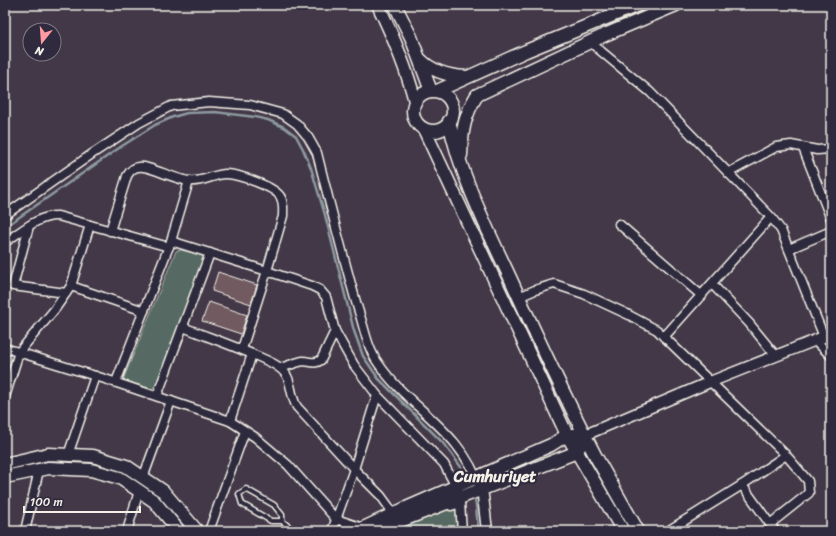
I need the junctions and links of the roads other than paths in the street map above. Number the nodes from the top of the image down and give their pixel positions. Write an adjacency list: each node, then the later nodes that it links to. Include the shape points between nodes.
1 (378, 5): 10 (main road, via 394,37 409,76)
2 (395, 5): 6 (main road)
3 (638, 5): 7 (main road)
4 (676, 5): 5 (main road)
5 (590, 42): 9 (main road); 16 (street, via 650,92)
6 (420, 59): 7 (main road, via 431,69 453,76); 8 (main road)
7 (467, 77): 8 (main road)
8 (434, 91): 10 (main road, via 419,96); 11 (main road, via 447,97 452,107)
9 (477, 95): 11 (main road); 15 (main road, via 469,108 462,131)
10 (415, 101): 12 (main road, via 415,120)
11 (451, 117): 12 (main road, via 446,126 436,130); 15 (main road, via 453,139)
12 (424, 128): 57 (main road)
13 (803, 148): 14 (street); 16 (street, via 791,145 776,147); 20 (street)
14 (831, 149)
15 (460, 160): 35 (main road)
16 (728, 173): 19 (street)
17 (189, 181): 24 (street, via 136,166 127,176); 27 (street); 30 (street, via 226,174 263,185 278,193 282,198 283,216)
18 (5, 215): 67 (street, via 92,154 171,106 209,102 250,105 283,114 297,124 317,153 350,283 377,362 464,454)
19 (771, 217): 28 (street, via 781,230); 31 (street)
20 (831, 219)
21 (619, 224): 34 (street)
22 (90, 225): 23 (street, via 50,215); 24 (street); 32 (street)
23 (29, 226): 26 (street); 33 (street, via 13,286)
24 (110, 231): 27 (street)
25 (831, 231): 28 (street)
26 (5, 242)
27 (170, 244): 29 (street); 36 (street)
28 (789, 249): 40 (street)
29 (210, 253): 30 (street); 37 (street)
30 (267, 271): 38 (street, via 320,290 326,297); 42 (street)
31 (712, 284): 34 (street); 45 (street)
32 (71, 286): 33 (street); 36 (street)
33 (66, 293): 43 (street)
34 (702, 296): 39 (street)
35 (519, 297): 39 (street, via 554,284 584,294 627,314 657,330); 58 (main road)
36 (144, 311): 49 (street)
37 (183, 327): 42 (street); 52 (street)
38 (335, 331): 47 (street, via 321,360 315,363 301,361); 51 (street, via 354,364)
39 (664, 337): 50 (street)
40 (824, 337): 45 (street); 46 (street)
41 (5, 348): 43 (street)
42 (242, 349): 44 (street)
43 (19, 352): 48 (street); 53 (street)
44 (252, 354): 47 (street); 55 (street)
45 (776, 356): 50 (street)
46 (831, 356)
47 (280, 368): 63 (street, via 288,378 293,401 297,407)
48 (95, 376): 49 (street); 60 (street)
49 (116, 382): 52 (street)
50 (710, 382): 58 (street); 61 (street)
51 (377, 395): 63 (street); 70 (street, via 444,464)
52 (157, 396): 54 (street)
53 (5, 397)
54 (171, 401): 55 (street); 66 (street)
55 (230, 421): 56 (street)
56 (244, 431): 72 (street, via 288,465); 82 (street)
57 (567, 435): 58 (main road); 59 (main road); 67 (main road)
58 (585, 435): 59 (main road); 88 (main road)
59 (577, 452): 67 (main road); 87 (main road)
60 (68, 455): 62 (main road, via 48,454); 66 (main road, via 100,458 126,466)
61 (786, 455): 68 (street); 74 (street, via 808,481 809,493)
62 (5, 464)
63 (354, 469): 71 (street, via 381,496); 72 (street)
64 (39, 470): 65 (main road); 69 (main road, via 91,470 120,478); 78 (street)
65 (5, 477)
66 (143, 478): 81 (main road, via 163,491)
67 (478, 483): 70 (main road); 86 (street, via 483,496)
68 (742, 485): 74 (street); 75 (street)
69 (139, 491): 79 (street); 80 (main road, via 154,502)
70 (458, 495): 71 (main road); 76 (main road); 77 (street); 85 (street)
71 (394, 514): 76 (main road)
72 (336, 519): 76 (street); 84 (street)
73 (282, 521): 73 (lane, via 271,521 242,504 239,494 246,489 274,506 282,515); 83 (lane)
74 (770, 524): 89 (street)
75 (671, 529)
76 (365, 530)
77 (396, 530)
78 (25, 531)
79 (127, 531)
80 (179, 531)
81 (197, 531)
82 (209, 531)
83 (294, 531)
84 (332, 531)
85 (462, 531)
86 (487, 531)
87 (623, 531)
88 (638, 531)
89 (775, 531)

